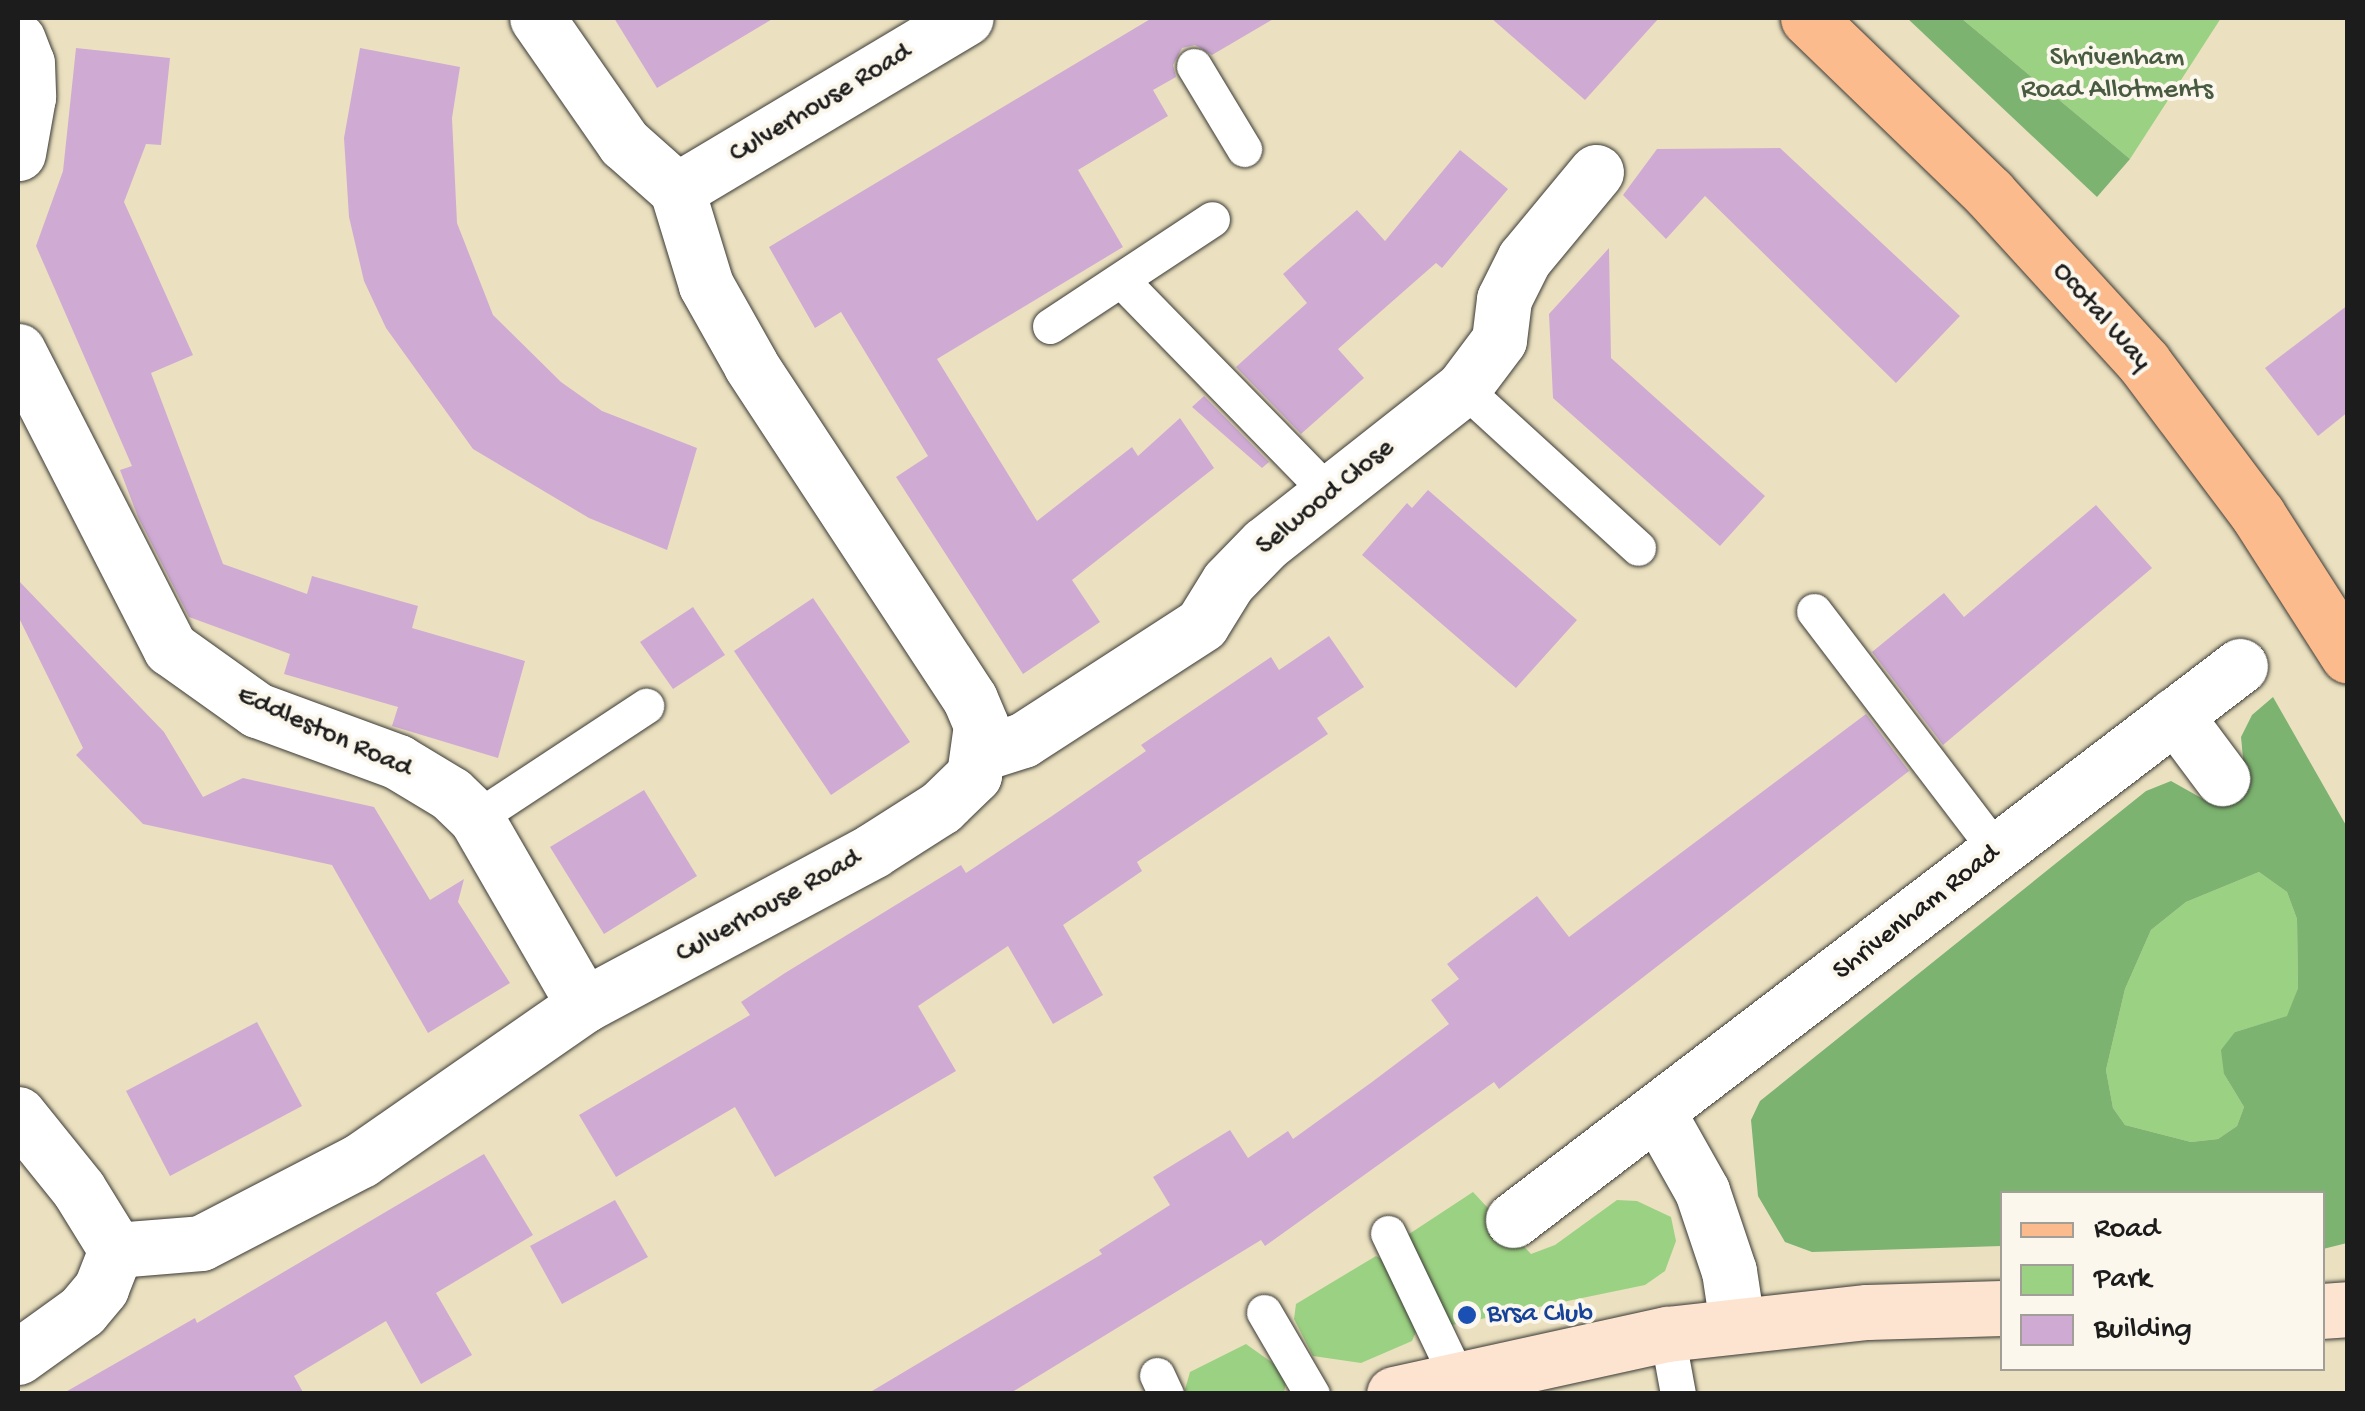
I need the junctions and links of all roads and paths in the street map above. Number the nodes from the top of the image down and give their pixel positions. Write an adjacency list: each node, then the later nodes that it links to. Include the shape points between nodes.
1 (537, 18): 9 (street, via 624,143)
2 (966, 18): 9 (street, Culverhouse Road)
3 (1808, 18): 18 (main road, Ocotal Way, via 1989,193 2144,363 2258,515)
4 (18, 40): 7 (street, via 28,97)
5 (1194, 66): 6 (lane)
6 (1244, 149)
7 (18, 153)
8 (1596, 172): 14 (street, Selwood Close, via 1524,259 1504,299 1499,340)
9 (676, 190): 22 (street, via 706,286 970,699 981,725)
10 (1212, 218): 11 (lane)
11 (1123, 282): 12 (lane); 15 (lane)
12 (1050, 326)
13 (18, 350): 24 (street, Eddleston Road, via 170,648 257,710 398,762)
14 (1464, 388): 15 (street, Selwood Close); 16 (lane)
15 (1332, 496): 22 (street, Selwood Close, via 1265,544 1228,582 1202,624 1023,740)
16 (1638, 548)
17 (1814, 611): 25 (lane)
18 (2348, 656)
19 (2240, 666): 21 (street, Shrivenham Road)
20 (646, 706): 24 (lane)
21 (2176, 715): 23 (street); 25 (street, Shrivenham Road)
22 (982, 753): 26 (street, Culverhouse Road, via 974,774 941,808 734,929)
23 (2222, 778)
24 (476, 818): 26 (street, Eddleston Road)
25 (1997, 852): 27 (street, Shrivenham Road)
26 (584, 1005): 31 (street, Culverhouse Road, via 408,1131 255,1220 201,1244)
27 (1657, 1111): 29 (street, Shrivenham Road); 34 (street, via 1702,1190 1729,1272)
28 (18, 1114): 31 (street, via 79,1190)
29 (1513, 1220)
30 (1388, 1233): 37 (lane)
31 (116, 1250): 36 (street, via 101,1288 82,1311)
32 (2000, 1308): 34 (street)
33 (1264, 1312): 38 (lane)
34 (1737, 1324): 35 (street)
35 (1667, 1334): 37 (street); 40 (lane)
36 (18, 1356)
37 (1457, 1377): 39 (street)
38 (1312, 1394)
39 (1394, 1394)
40 (1678, 1394)

